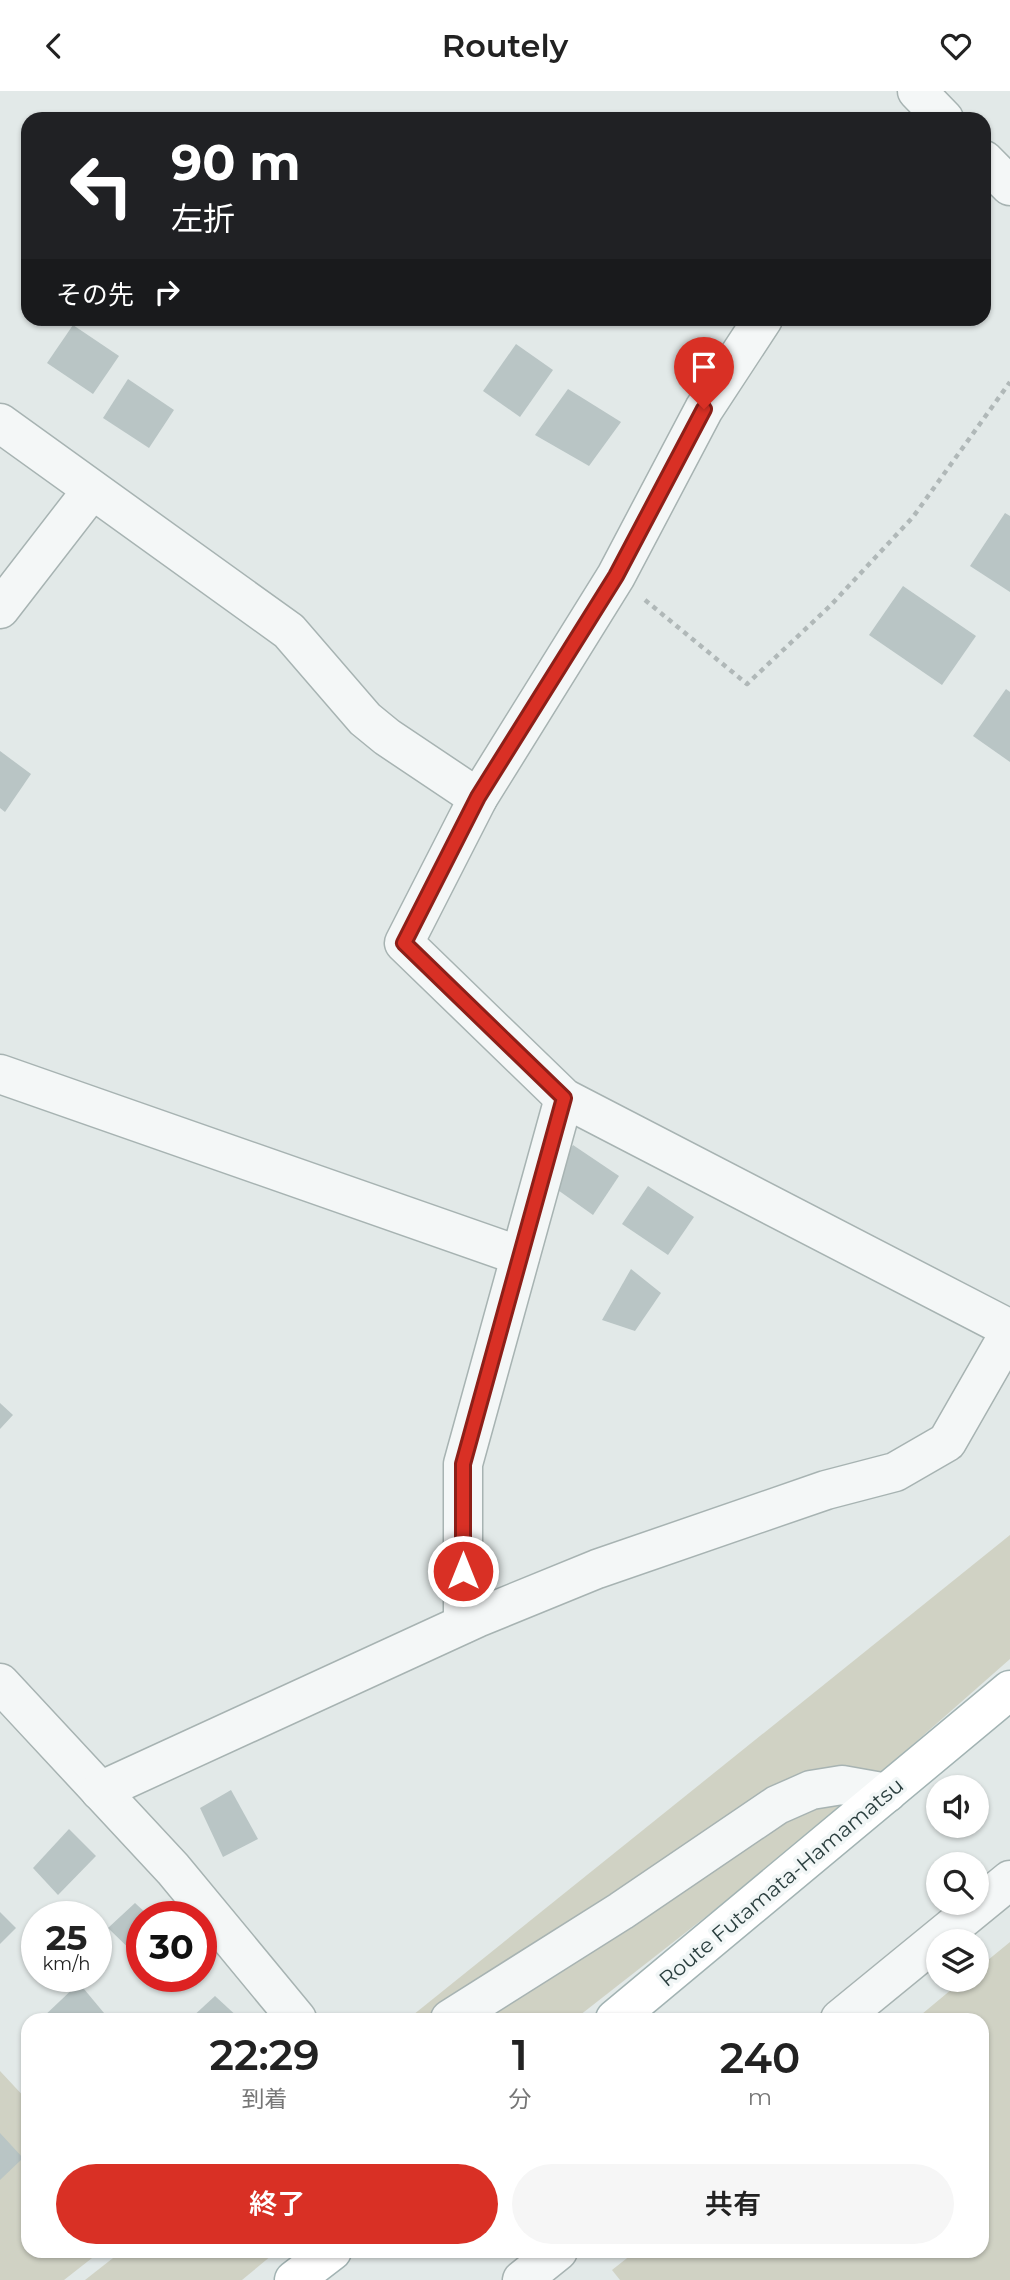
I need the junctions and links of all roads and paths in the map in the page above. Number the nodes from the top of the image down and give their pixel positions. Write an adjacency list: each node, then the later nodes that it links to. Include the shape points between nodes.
1 (991, 167): 2 (street)
2 (1010, 186)
3 (758, 326): 7 (street, via 704,409)
4 (1010, 381): 7 (path, via 913,517 830,606 747,684)
5 (0, 423): 6 (street)
6 (92, 490): 8 (street); 9 (street, via 289,631 365,719)
7 (616, 576): 9 (street)
8 (0, 609)
9 (478, 797): 11 (street, via 404,943)
10 (0, 1074): 12 (street)
11 (564, 1098): 12 (street); 13 (street)
12 (520, 1256): 14 (street, via 463,1464)
13 (1010, 1331): 14 (street, via 947,1443 895,1472 826,1490 597,1569)
14 (463, 1624): 17 (street)
15 (0, 1683): 17 (street)
16 (1010, 1690): 18 (main road, Route Futamata-Hamamatsu)
17 (100, 1791): 20 (street, via 182,1880)
18 (887, 1793): 21 (street, via 842,1786 811,1790 777,1805); 22 (main road, Route Futamata-Hamamatsu)
19 (1010, 1880): 23 (street)
20 (292, 2013)
21 (460, 2013)
22 (622, 2013)
23 (847, 2013)
24 (323, 2258): 25 (main road)
25 (294, 2280)

